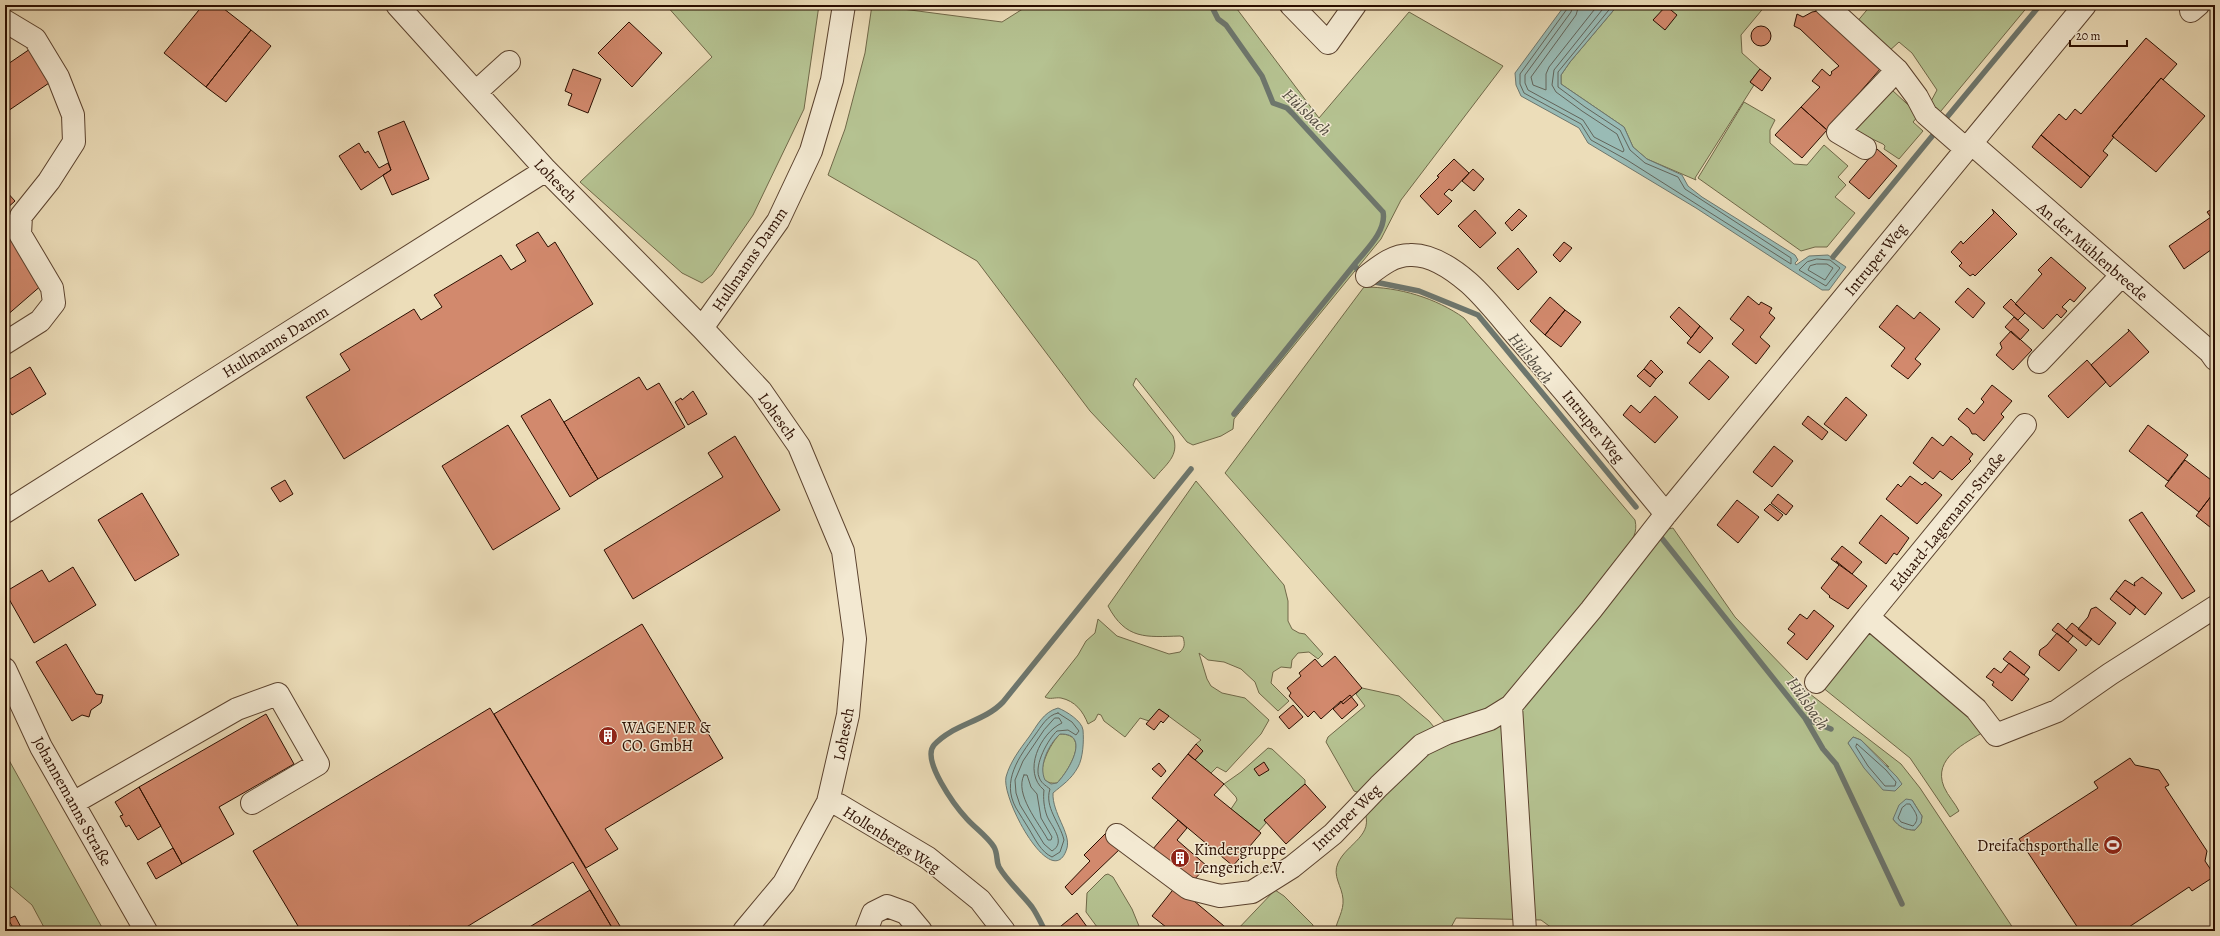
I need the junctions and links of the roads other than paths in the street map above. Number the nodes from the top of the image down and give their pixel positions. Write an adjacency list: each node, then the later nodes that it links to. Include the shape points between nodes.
1 (397, 5): 10 (street, Lohesch)
2 (844, 5): 16 (street, Hullmanns Damm, via 832,80 811,151 778,222)
3 (1291, 5): 4 (street, via 1328,43)
4 (1355, 5)
5 (1826, 5): 9 (street, An der Mühlenbreede)
6 (2084, 5): 11 (street, Intruper Weg)
7 (5, 21): 17 (street, via 35,39 58,77 73,116 74,142 22,216 20,234 52,288 54,303 40,321)
8 (509, 62): 10 (street)
9 (1897, 70): 11 (street, An der Mühlenbreede, via 1932,120); 12 (street, via 1838,132)
10 (476, 92): 13 (street, Lohesch)
11 (1969, 146): 15 (street, An der Mühlenbreede); 22 (street, Intruper Weg)
12 (1865, 148)
13 (546, 170): 16 (street, Lohesch); 21 (street, Hullmanns Damm)
14 (1367, 276): 22 (street, Intruper Weg, via 1397,256 1411,254 1442,265 1470,284 1568,394)
15 (2121, 276): 18 (street, An der Mühlenbreede); 19 (street)
16 (702, 328): 28 (street, Lohesch, via 761,391 800,446 843,551 855,639 848,715)
17 (5, 342)
18 (2215, 359)
19 (2039, 362)
20 (2025, 425): 24 (street, Eduard-Lagemann-Straße)
21 (5, 512)
22 (1666, 514): 27 (street, Intruper Weg)
23 (2215, 607): 24 (street, via 2057,711 1996,735 1976,709)
24 (1868, 618): 26 (street, Eduard-Lagemann-Straße)
25 (5, 669): 29 (street, Johannemanns Straße, via 41,747)
26 (1816, 682)
27 (1511, 706): 31 (street, Intruper Weg, via 1490,720 1447,733 1422,745 1384,780 1333,834 1292,867 1252,892 1220,896 1188,888); 37 (street)
28 (828, 802): 33 (street, Lohesch, via 784,882); 36 (street, Hollenbergs Weg, via 838,805 928,858 980,900)
29 (73, 803): 30 (street, via 237,709 278,694 318,764); 32 (street, Johannemanns Straße)
30 (252, 803)
31 (1117, 835)
32 (146, 931)
33 (744, 931)
34 (866, 931): 35 (street, via 872,913 887,906 906,913)
35 (921, 931)
36 (1004, 931)
37 (1525, 931)

